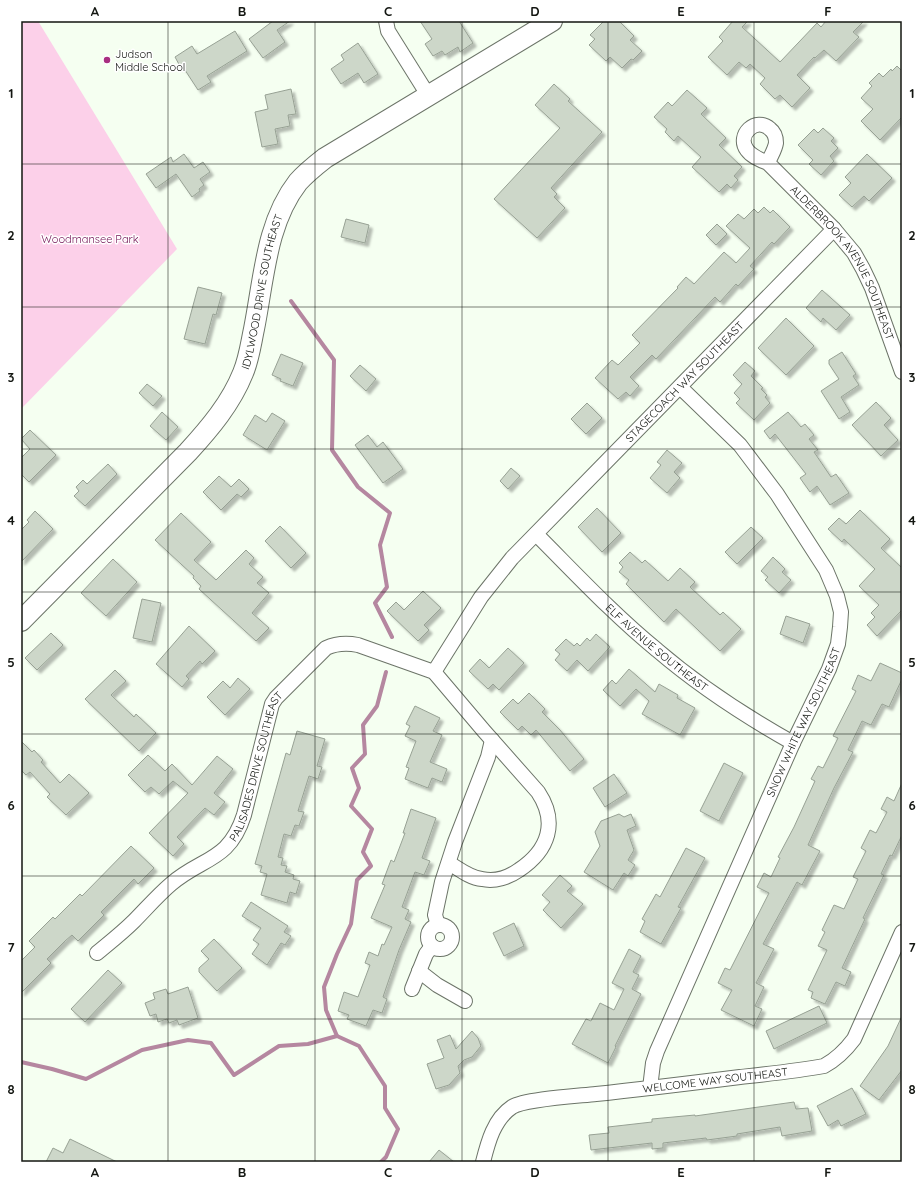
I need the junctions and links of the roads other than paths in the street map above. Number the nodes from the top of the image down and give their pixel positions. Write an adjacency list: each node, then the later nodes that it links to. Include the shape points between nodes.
1 (386, 21): 3 (street, via 388,30)
2 (552, 21): 3 (street, IDYLWOOD DRIVE SOUTHEAST)
3 (428, 96): 9 (street, IDYLWOOD DRIVE SOUTHEAST, via 325,158 299,181 276,220 248,356 237,386 226,405 188,452)
4 (768, 163): 5 (street, ALDERBROOK AVENUE SOUTHEAST)
5 (834, 229): 6 (street, ALDERBROOK AVENUE SOUTHEAST, via 864,269); 7 (street, STAGECOACH WAY SOUTHEAST)
6 (902, 372)
7 (680, 387): 8 (street, STAGECOACH WAY SOUTHEAST); 12 (street, SNOW WHITE WAY SOUTHEAST, via 740,445 755,464 826,570 837,596 840,612 838,644 829,669)
8 (536, 534): 10 (street, STAGECOACH WAY SOUTHEAST, via 490,583); 12 (street, ELF AVENUE SOUTHEAST, via 657,651 754,722)
9 (21, 621)
10 (434, 672): 11 (street); 17 (street, PALISADES DRIVE SOUTHEAST, via 358,645 334,644 326,648 272,704 244,815 233,839 214,857 172,883)
11 (492, 740): 13 (street); 13 (street, via 544,802 549,822 546,839 542,849 527,865 504,878 491,880 473,877)
12 (793, 743): 21 (street, SNOW WHITE WAY SOUTHEAST, via 657,1051)
13 (449, 863): 14 (street, via 435,914)
14 (438, 925): 16 (street, via 429,932 428,939); 16 (street, via 442,924 449,928 452,940 448,947 440,949)
15 (902, 932): 21 (street, WELCOME WAY SOUTHEAST, via 854,1040 835,1060 824,1066)
16 (432, 946): 18 (street)
17 (97, 953)
18 (419, 971): 19 (street); 20 (street)
19 (412, 989)
20 (465, 1001)
21 (650, 1088): 22 (street, WELCOME WAY SOUTHEAST, via 549,1099 513,1107 495,1127)
22 (483, 1162)

